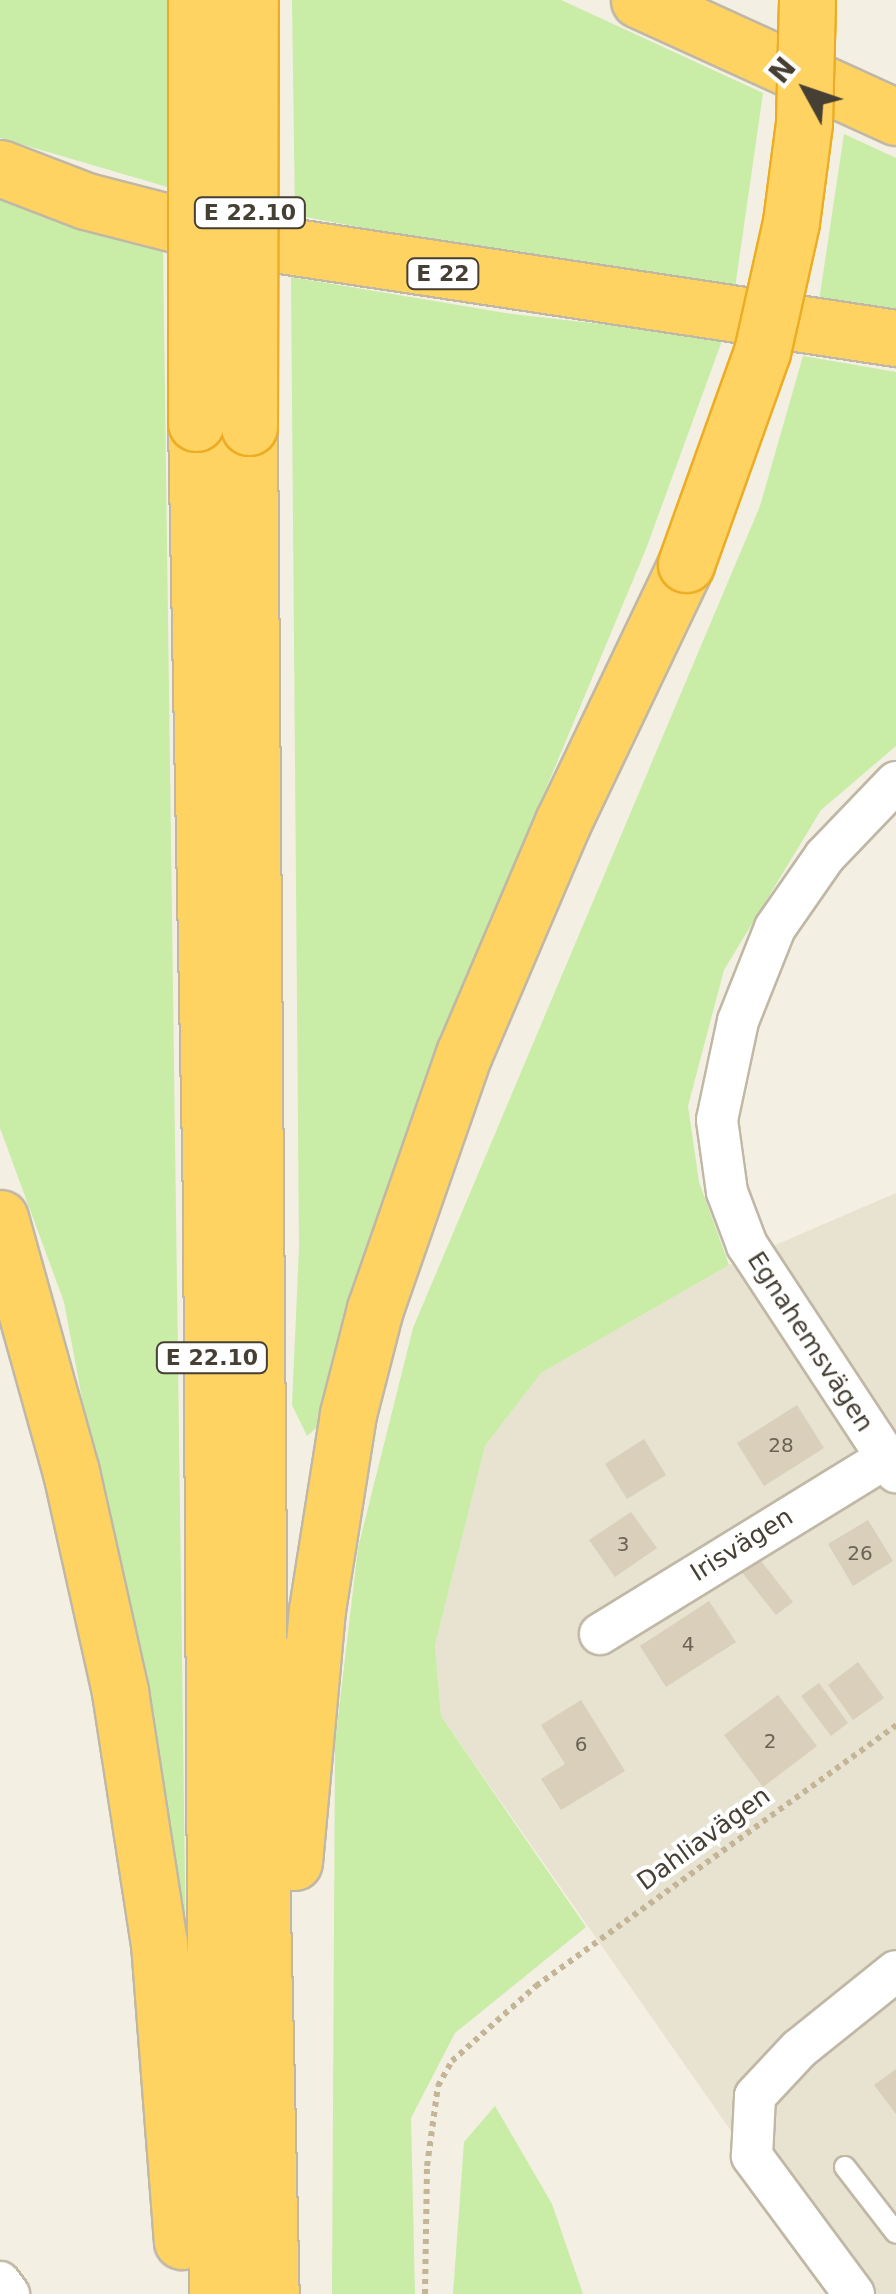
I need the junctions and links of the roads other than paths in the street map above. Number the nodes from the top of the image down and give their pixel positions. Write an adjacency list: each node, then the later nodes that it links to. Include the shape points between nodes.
1 (196, 0): 8 (highway, E 22.10, bridge)
2 (250, 0): 8 (highway, E 22.10, bridge)
3 (640, 0): 5 (highway)
4 (806, 0): 21 (highway, bridge, via 804,122 791,222 762,352 686,564 562,822 464,1054 408,1202 348,1414 300,1757 292,1904 295,2132)
5 (896, 117)
6 (0, 168): 7 (highway, E 22, via 86,201 222,236)
7 (896, 338)
8 (223, 425): 19 (highway, E 22.10, via 211,1224); 20 (highway, E 22.10)
9 (896, 782): 11 (street, Egnahemsvägen, via 825,856 775,928 738,1021 716,1120 727,1192 747,1245)
10 (0, 1218): 18 (highway, via 70,1472 120,1692 160,1943)
11 (891, 1465): 12 (street, Irisvägen)
12 (600, 1634)
13 (896, 1971): 22 (street, via 799,2049 755,2096 752,2156)
14 (845, 2168): 15 (lane)
15 (896, 2234)
16 (0, 2282): 17 (street)
17 (9, 2294)
18 (186, 2294)
19 (217, 2294)
20 (271, 2294)
21 (282, 2294)
22 (854, 2294)

